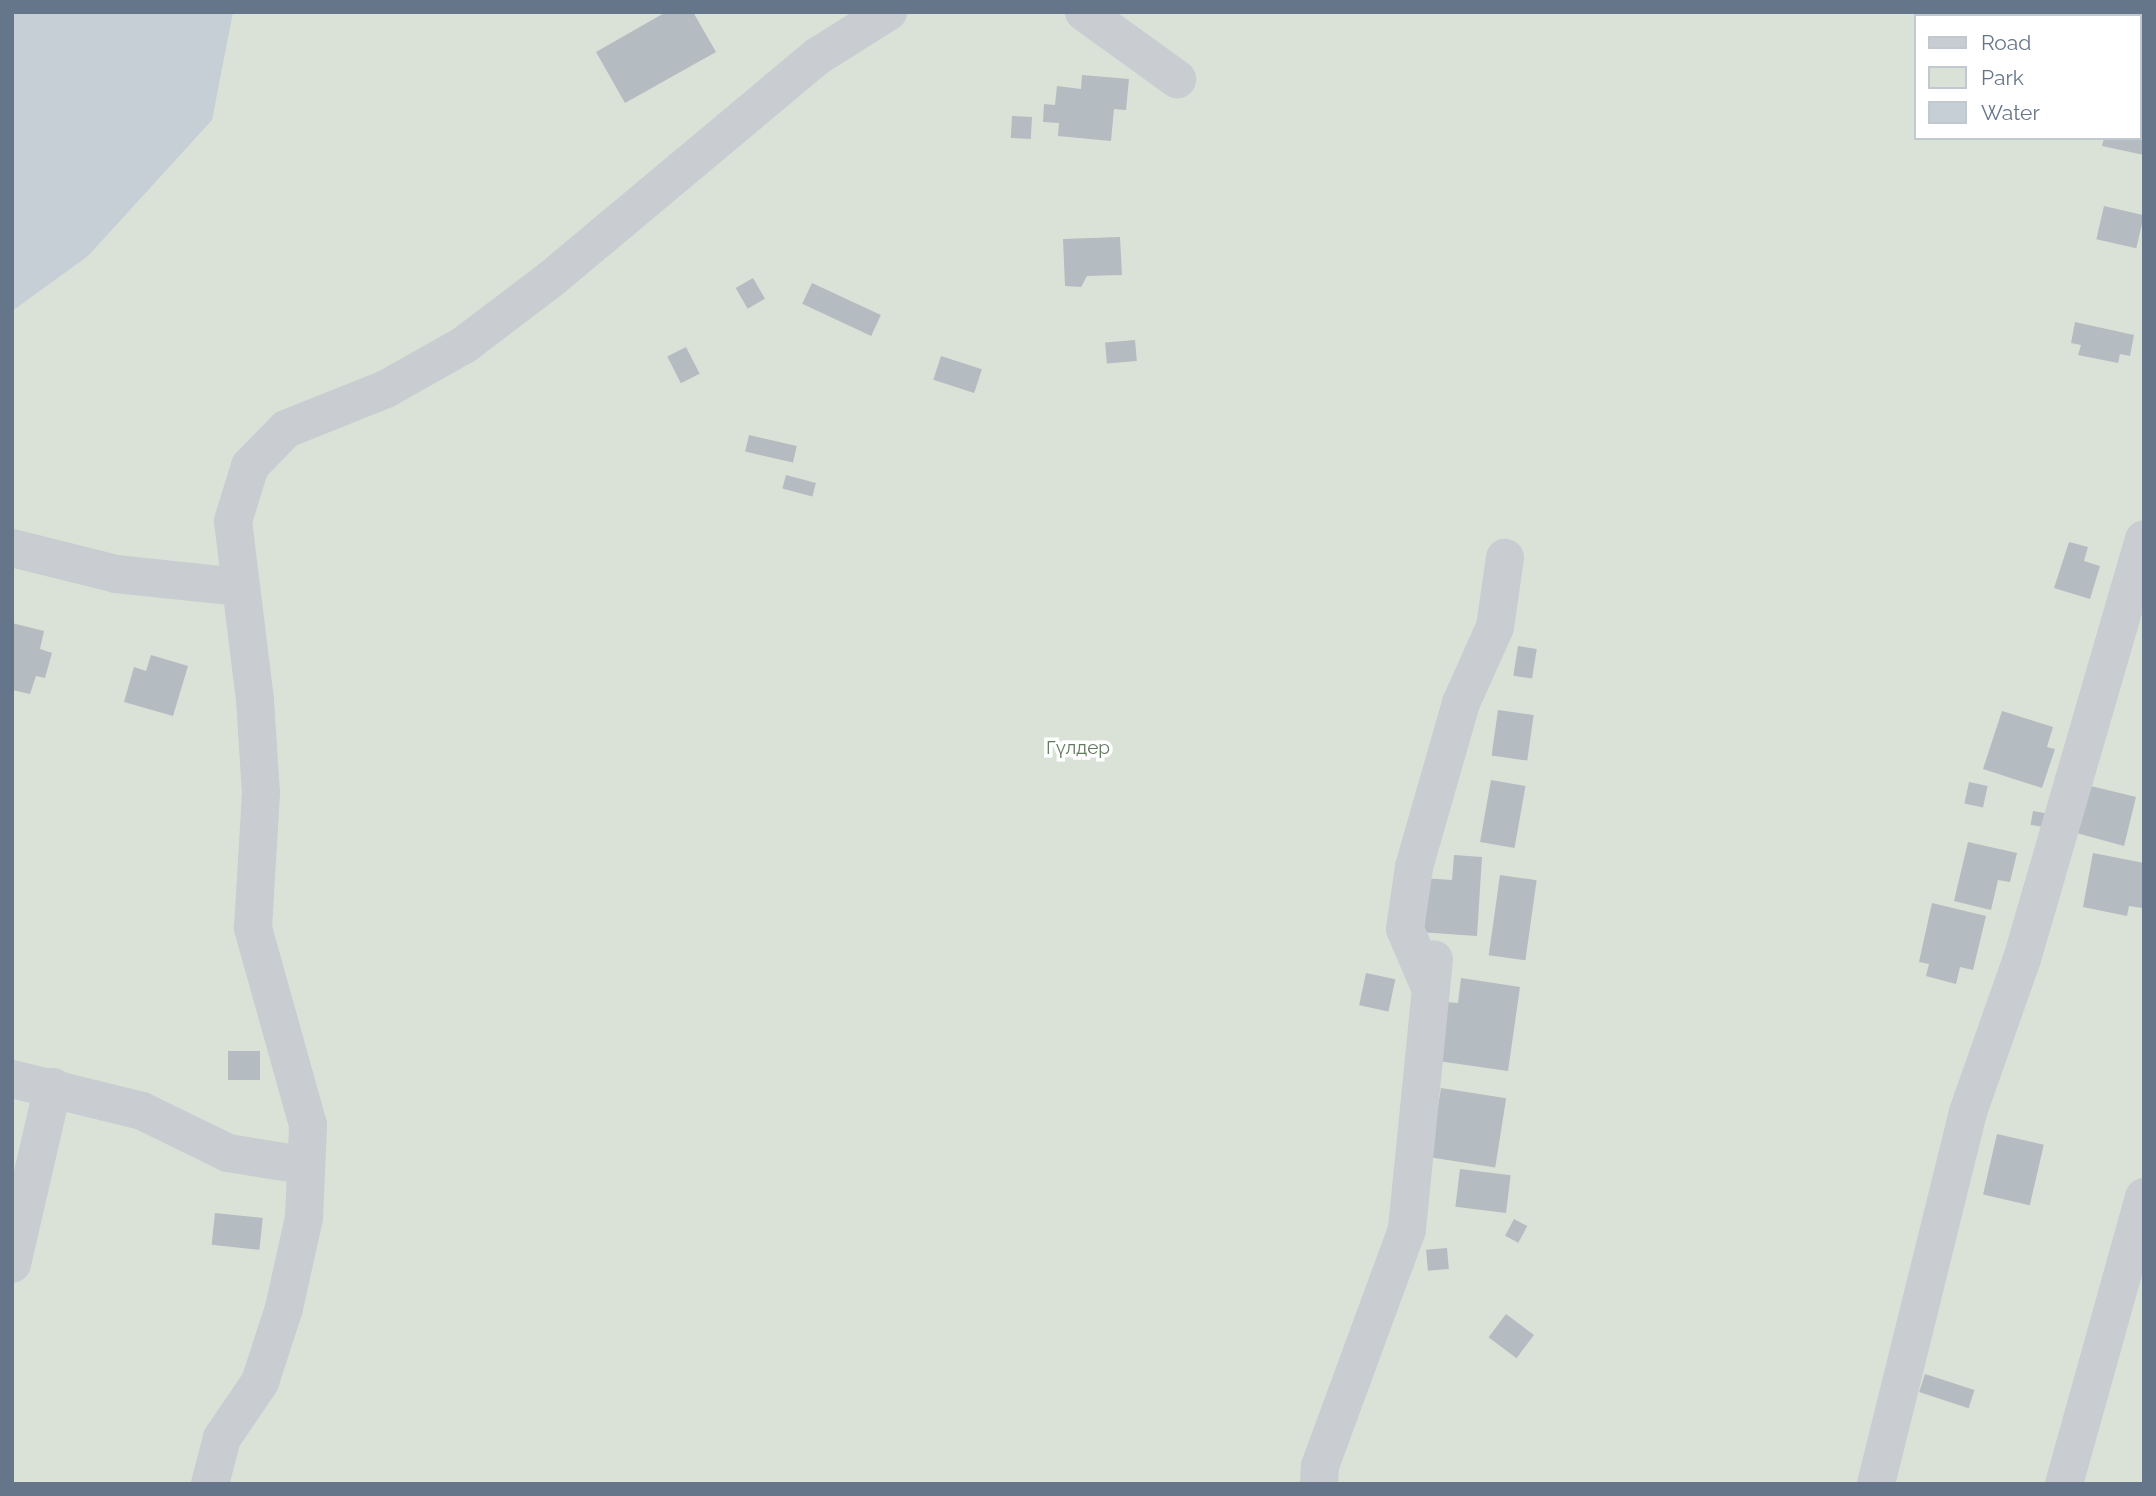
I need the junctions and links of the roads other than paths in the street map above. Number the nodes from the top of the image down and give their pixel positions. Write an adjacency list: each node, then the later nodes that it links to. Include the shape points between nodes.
1 (888, 12): 7 (street, via 818,56 551,279 464,345 386,389 286,429 250,466 233,521)
2 (1084, 12): 3 (street)
3 (1177, 79)
4 (2144, 539): 15 (street, via 2022,959 1968,1112)
5 (12, 548): 7 (street, via 116,574)
6 (1504, 558): 14 (street, via 1495,627 1461,703 1414,867 1405,929 1432,975 1407,1228 1320,1466)
7 (240, 587): 10 (street, via 255,699 261,793 253,928 309,1125)
8 (12, 1079): 9 (street)
9 (53, 1087): 10 (street, via 142,1111 228,1153); 12 (street)
10 (303, 1165): 13 (street, via 304,1218 284,1308 260,1382 222,1438)
11 (2144, 1198): 16 (street)
12 (12, 1264)
13 (210, 1484)
14 (1319, 1484)
15 (1876, 1484)
16 (2064, 1484)

